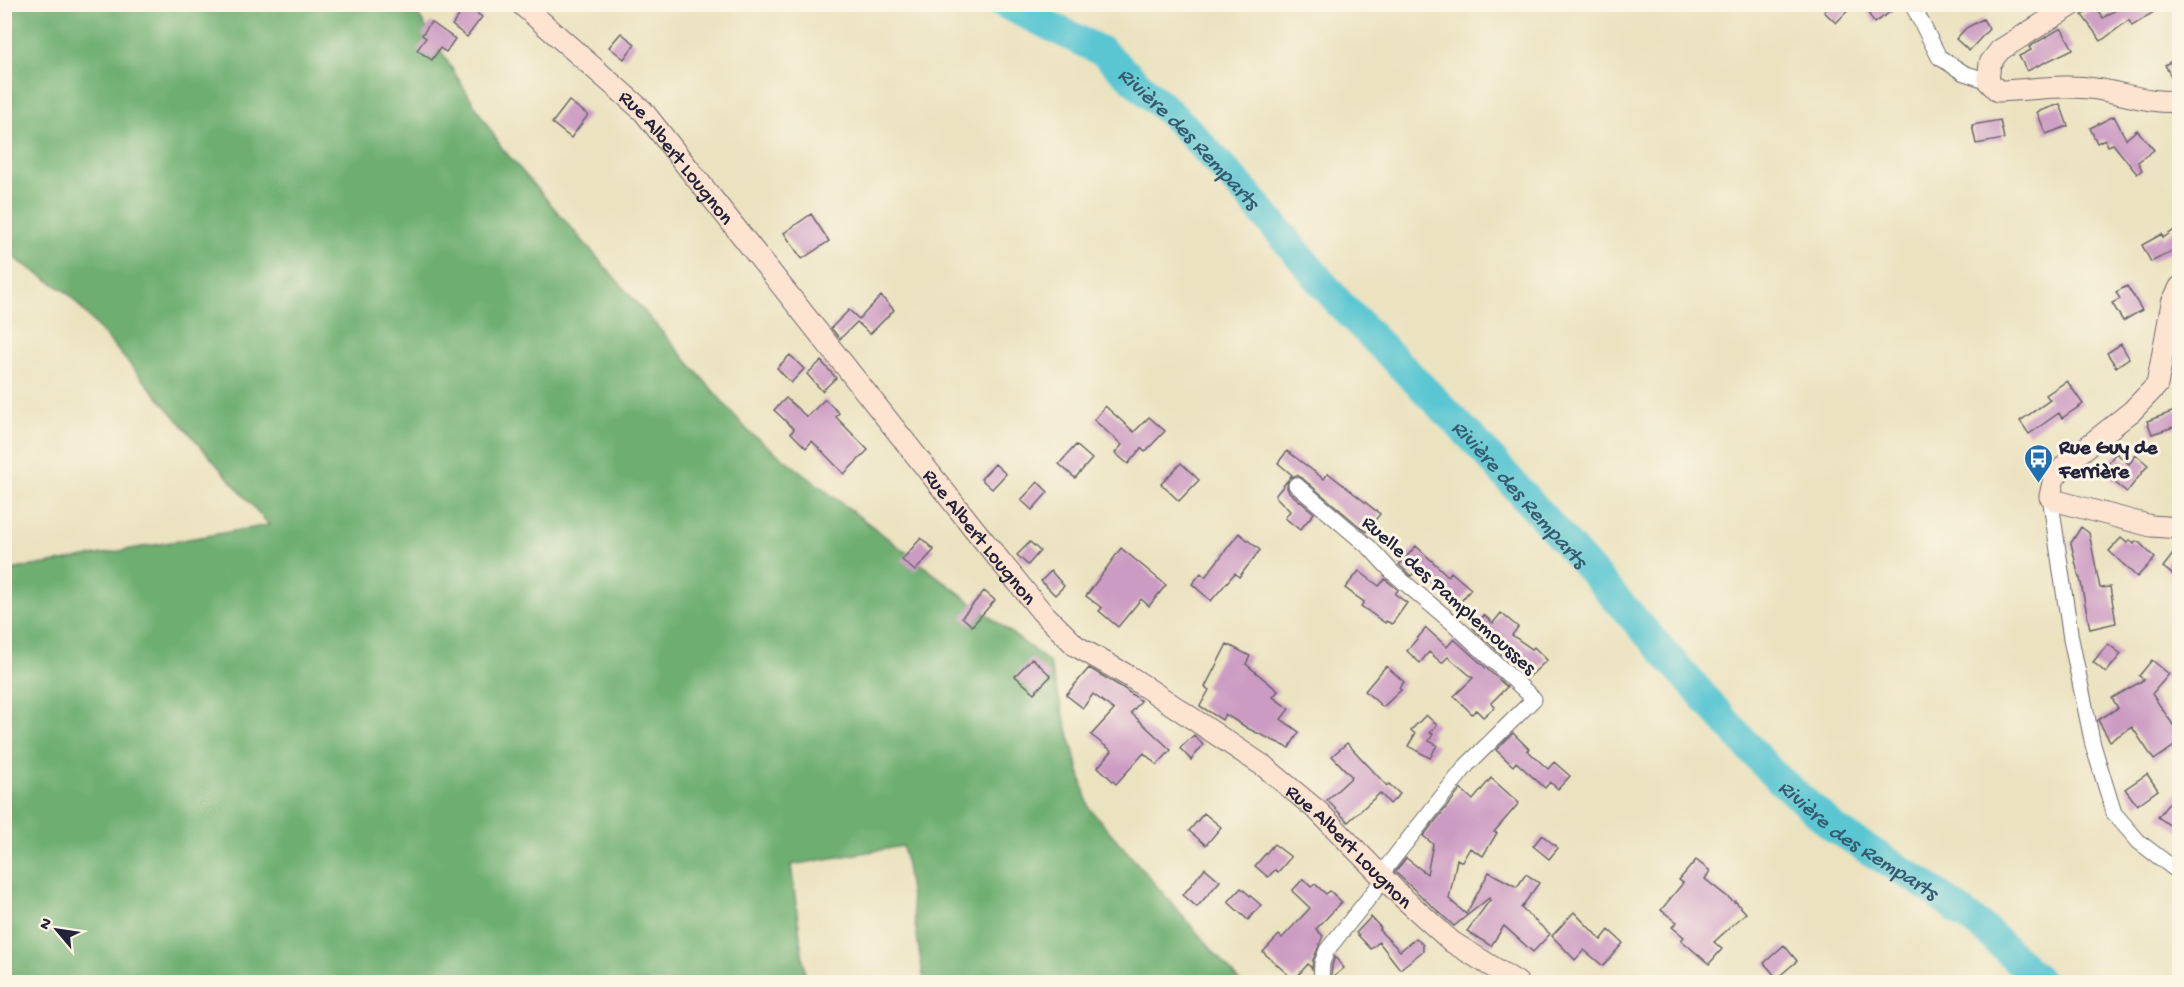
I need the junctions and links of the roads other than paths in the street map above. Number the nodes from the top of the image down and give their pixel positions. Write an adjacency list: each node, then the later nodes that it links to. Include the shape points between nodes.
1 (521, 4): 11 (street, Rue Albert Lougnon, via 643,111 1041,611 1076,646 1132,678 1265,767)
2 (1912, 4): 4 (street, via 1939,57 1964,73)
3 (2074, 4): 4 (street, via 2000,50 1990,63)
4 (1988, 81): 5 (street, via 1998,91 2094,89)
5 (2180, 101)
6 (2180, 287): 8 (street, via 2172,303 2157,385 2132,411 2068,462 2054,478)
7 (1296, 485): 11 (street, Ruelle des Pamplemousses, via 1371,548 1393,573 1534,699 1467,765)
8 (2050, 496): 9 (street, via 2151,526); 10 (street, via 2071,639 2092,745 2114,813 2139,842)
9 (2180, 528)
10 (2180, 873)
11 (1384, 877): 12 (street, via 1327,950); 13 (street, Rue Albert Lougnon, via 1452,942)
12 (1321, 982)
13 (1517, 982)

